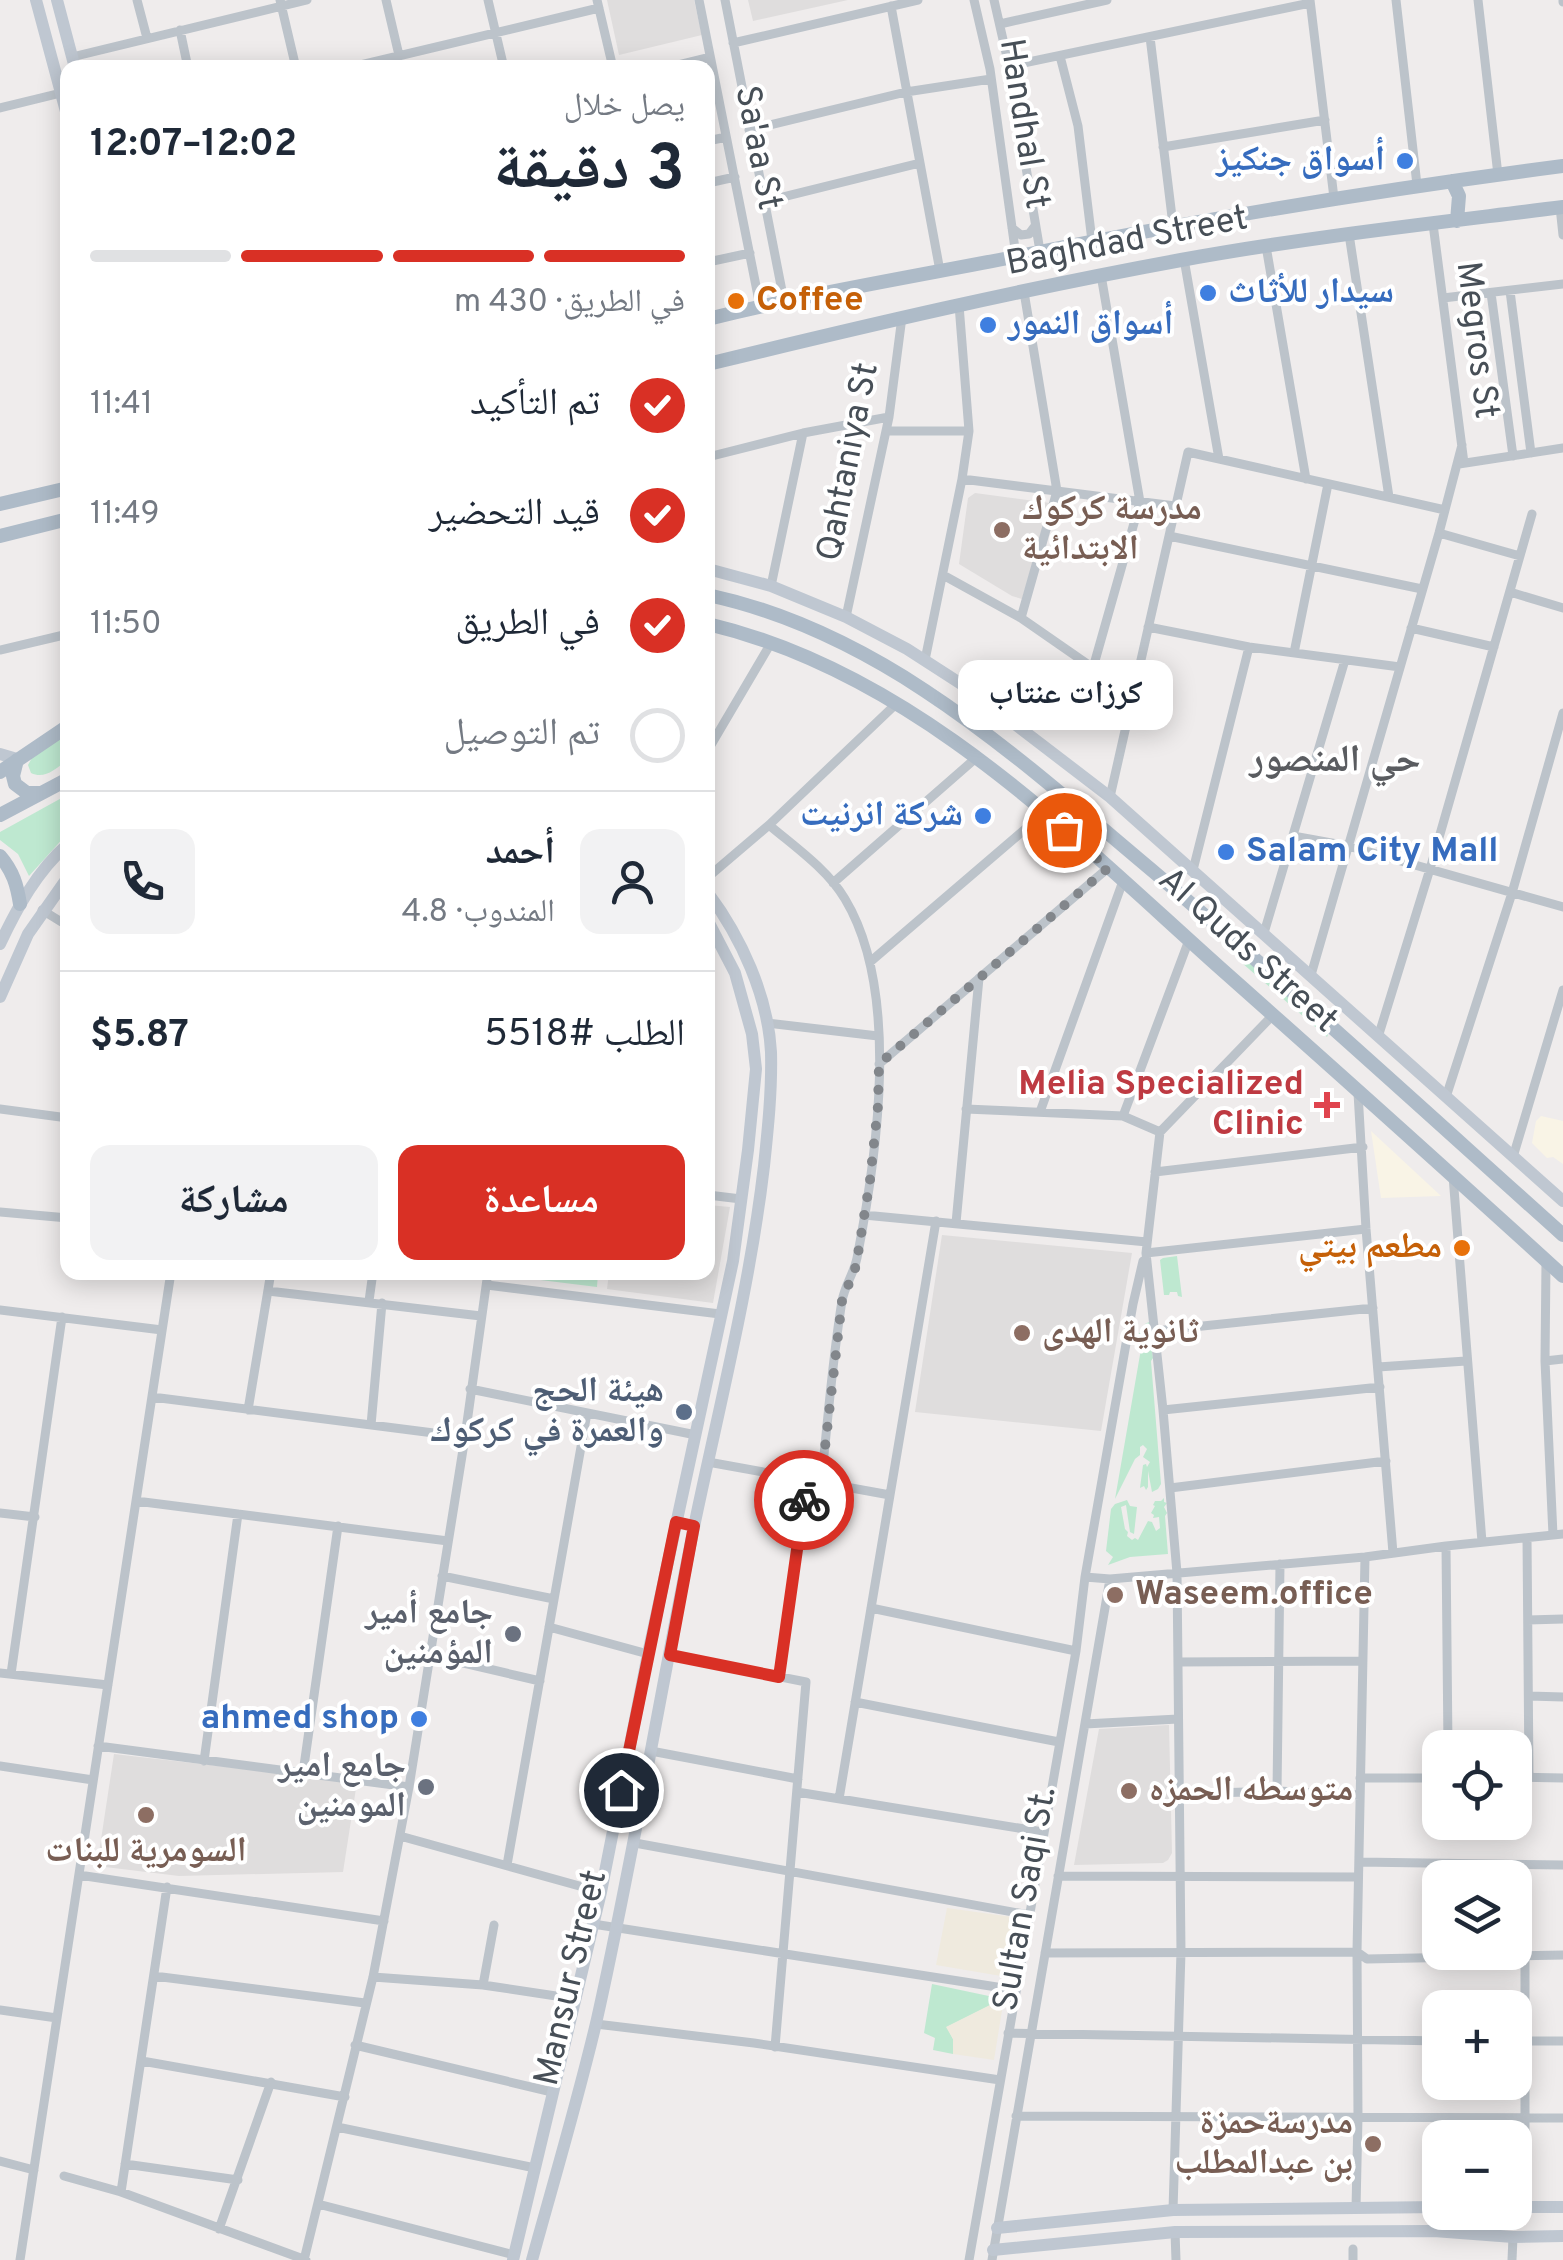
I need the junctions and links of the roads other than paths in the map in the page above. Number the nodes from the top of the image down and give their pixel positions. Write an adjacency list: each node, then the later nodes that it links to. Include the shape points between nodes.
1 (36, 0): 41 (street)
2 (57, 0): 28 (street)
3 (138, 0): 23 (street)
4 (307, 0): 16 (street)
5 (386, 0): 25 (street)
6 (488, 0): 21 (street)
7 (699, 0): 27 (street, Sa'aa St)
8 (724, 0): 24 (street, Sa'aa St)
9 (918, 0): 18 (street)
10 (974, 0): 39 (street, Handhal St)
11 (994, 0): 19 (street, Handhal St)
12 (1108, 0): 19 (street)
13 (1396, 0): 56 (street)
14 (1478, 0): 52 (street)
15 (1310, 2): 22 (street); 45 (street)
16 (280, 3): 20 (street); 31 (street)
17 (598, 4): 21 (street); 35 (street)
18 (891, 6): 24 (street); 42 (street)
19 (1000, 24): 38 (street, Handhal St)
20 (180, 30): 23 (street); 30 (street)
21 (496, 32): 25 (street); 34 (street)
22 (1150, 36): 26 (street); 49 (street)
23 (147, 38): 29 (street)
24 (733, 43): 46 (street, Sa'aa St)
25 (399, 56): 32 (street); 33 (street)
26 (1060, 56): 38 (street); 67 (street, via 1078,126)
27 (710, 57): 36 (street); 37 (street, Sa'aa St)
28 (72, 60)
29 (79, 60)
30 (186, 60)
31 (294, 60)
32 (382, 60)
33 (400, 60)
34 (502, 60)
35 (611, 60)
36 (698, 60)
37 (711, 60)
38 (1008, 66): 62 (street, Handhal St)
39 (991, 78): 42 (street); 64 (street, Handhal St)
40 (715, 82): 47 (street, Sa'aa St)
41 (60, 89)
42 (906, 92): 46 (street); 50 (street)
43 (60, 93): 44 (street)
44 (0, 108)
45 (1325, 120): 49 (street); 57 (street)
46 (750, 130): 58 (street, Sa'aa St)
47 (726, 137): 48 (street); 53 (street, Sa'aa St)
48 (715, 139)
49 (1163, 147): 63 (street)
50 (920, 164): 58 (street); 75 (street)
51 (1563, 166): 52 (main road, Baghdad Street)
52 (1498, 175): 55 (main road, Baghdad Street)
53 (735, 177): 54 (street); 70 (street, Sa'aa St)
54 (715, 181)
55 (1452, 181): 56 (main road, Baghdad Street); 60 (main road, via 1459,196)
56 (1417, 186): 57 (main road, Baghdad Street)
57 (1334, 198): 63 (main road, Baghdad Street)
58 (763, 202): 74 (street, Sa'aa St)
59 (1562, 207): 60 (main road, Baghdad Street); 66 (street)
60 (1457, 221): 61 (main road, Baghdad Street)
61 (1433, 224): 65 (main road, Baghdad Street); 82 (street, Megros St)
62 (1035, 226): 64 (street, via 1021,235); 69 (street, Handhal St)
63 (1173, 226): 67 (main road, Baghdad Street)
64 (1012, 228): 71 (street, Handhal St)
65 (1349, 234): 68 (main road, Baghdad Street); 104 (street)
66 (1563, 235)
67 (1092, 242): 69 (main road, Baghdad Street)
68 (1266, 246): 72 (main road, Baghdad Street); 100 (street)
69 (1040, 251): 71 (main road, Baghdad Street)
70 (750, 253): 73 (street); 76 (street, Sa'aa St)
71 (1016, 256): 75 (main road, Baghdad Street)
72 (1184, 259): 77 (main road, Baghdad Street); 97 (street)
73 (715, 260)
74 (777, 269): 76 (street); 83 (street, Sa'aa St)
75 (940, 271): 83 (main road, Baghdad Street)
76 (754, 274): 85 (street, Sa'aa St)
77 (1102, 275): 80 (main road, Baghdad Street); 105 (street)
78 (1563, 284): 79 (street)
79 (1510, 291): 81 (street); 94 (street)
80 (1024, 292): 84 (main road, Baghdad Street); 103 (street)
81 (1491, 293): 82 (street); 96 (street)
82 (1443, 298): 98 (street, Megros St)
83 (784, 301): 85 (main road, Baghdad Street)
84 (959, 305): 87 (main road, Baghdad Street); 91 (street)
85 (760, 306): 86 (main road, Baghdad Street)
86 (715, 317)
87 (902, 317): 88 (main road, Baghdad Street); 89 (street, Qahtaniya St)
88 (715, 362)
89 (889, 417): 90 (street, Qahtaniya St); 92 (street)
90 (887, 430): 91 (street); 123 (street, Qahtaniya St)
91 (969, 431): 99 (street)
92 (803, 433): 95 (street); 118 (street)
93 (1563, 448): 94 (street)
94 (1532, 453): 96 (street)
95 (715, 455)
96 (1513, 456): 98 (street)
97 (1220, 460): 100 (street); 107 (street, via 1188,452)
98 (1460, 464): 108 (street)
99 (962, 479): 103 (street); 117 (street)
100 (1306, 479): 101 (street)
101 (1328, 484): 104 (street); 115 (street)
102 (60, 490): 106 (main road)
103 (1057, 491): 105 (street); 124 (street)
104 (1388, 497): 108 (street)
105 (1140, 502): 107 (street); 137 (street)
106 (0, 504)
107 (1176, 506): 113 (street)
108 (1445, 510): 111 (street)
109 (1532, 514): 114 (street)
110 (60, 520): 112 (main road)
111 (1439, 533): 114 (street); 119 (street)
112 (0, 536)
113 (1169, 536): 115 (street); 126 (street)
114 (1520, 556): 120 (street)
115 (1311, 566): 119 (street); 133 (street)
116 (715, 571): 118 (street)
117 (943, 575): 124 (street); 134 (street)
118 (771, 586): 123 (street)
119 (1422, 589): 127 (street)
120 (1510, 592): 122 (street); 131 (street)
121 (715, 597): 150 (main road, Al Quds Street, via 816,631 919,685)
122 (1563, 608)
123 (846, 617): 134 (street)
124 (1021, 618): 137 (street)
125 (715, 626): 129 (main road, Al Quds Street)
126 (1148, 627): 130 (street); 138 (street)
127 (1411, 628): 131 (street); 136 (street)
128 (60, 636): 132 (street)
129 (770, 643): 139 (main road, Al Quds Street); 142 (street)
130 (1249, 646): 133 (street); 161 (street)
131 (1494, 647): 160 (street)
132 (0, 650)
133 (1294, 653): 135 (street)
134 (924, 660): 149 (street)
135 (1345, 660): 136 (street); 155 (street)
136 (1400, 667): 156 (street)
137 (1093, 668): 138 (street)
138 (1132, 695): 149 (street)
139 (896, 704): 144 (main road, Al Quds Street); 153 (street)
140 (1563, 713): 166 (street)
141 (60, 731): 145 (main road)
142 (715, 736)
143 (0, 754): 145 (street)
144 (976, 758): 151 (main road, Al Quds Street); 164 (street)
145 (18, 759): 146 (main road); 148 (main road, via 15,784)
146 (0, 772)
147 (60, 784): 148 (main road)
148 (42, 793): 152 (main road)
149 (1110, 797): 161 (street)
150 (1079, 810): 154 (main road); 208 (main road, Al Quds Street)
151 (1044, 813): 154 (main road, Al Quds Street); 177 (street)
152 (0, 815)
153 (769, 825): 162 (street); 164 (street)
154 (1064, 830): 159 (main road, Al Quds Street)
155 (1293, 836): 156 (street); 173 (street)
156 (1348, 846): 160 (street); 178 (street)
157 (60, 852): 167 (street)
158 (0, 856): 167 (main road)
159 (1108, 868): 163 (main road, Al Quds Street); 179 (street)
160 (1430, 869): 166 (street); 184 (street)
161 (1193, 870): 173 (street)
162 (715, 871)
163 (1123, 881): 175 (main road, Al Quds Street); 191 (street)
164 (833, 882): 177 (street)
165 (60, 887): 170 (street)
166 (1512, 893): 169 (street); 188 (street)
167 (20, 904): 172 (street)
168 (715, 904): 183 (street, Mansur Street, via 747,960)
169 (1563, 907)
170 (42, 910): 171 (street); 181 (street)
171 (60, 921)
172 (4, 929): 176 (street)
173 (1264, 933): 178 (street)
174 (715, 934): 200 (street, Mansur Street, via 735,972 756,1068)
175 (1189, 940): 182 (main road, Al Quds Street); 192 (street)
176 (0, 944)
177 (870, 962): 185 (street)
178 (1311, 975): 184 (street)
179 (978, 978): 186 (street); 189 (street)
180 (1563, 990): 196 (street)
181 (0, 997)
182 (1273, 1015): 187 (main road, Al Quds Street); 194 (street)
183 (766, 1023): 185 (street); 242 (street, Mansur Street, via 769,1116 752,1259)
184 (1378, 1034): 188 (street)
185 (878, 1036): 186 (street)
186 (879, 1064): 203 (street)
187 (1358, 1090): 195 (street); 198 (main road, Al Quds Street)
188 (1446, 1097): 196 (street)
189 (966, 1109): 191 (street); 206 (street)
190 (0, 1110): 193 (street)
191 (1040, 1112): 192 (street)
192 (1123, 1116): 194 (street)
193 (60, 1117)
194 (1160, 1132): 197 (street)
195 (1363, 1147): 197 (street); 207 (street)
196 (1513, 1157): 201 (street)
197 (1155, 1172): 209 (street)
198 (1453, 1176): 210 (main road, Al Quds Street); 228 (street)
199 (715, 1196): 200 (street)
200 (741, 1200): 222 (street, Mansur Street)
201 (1563, 1201)
202 (0, 1212): 204 (street)
203 (864, 1215): 205 (street); 245 (street, via 842,1301)
204 (60, 1217)
205 (936, 1221): 206 (street); 247 (street)
206 (956, 1224): 209 (street)
207 (1366, 1229): 209 (street); 220 (street)
208 (1563, 1234)
209 (1146, 1248): 226 (street); 265 (street)
210 (1546, 1262): 211 (main road, Al Quds Street); 229 (street)
211 (1563, 1276)
212 (170, 1280): 225 (street)
213 (270, 1280): 217 (street)
214 (372, 1280): 218 (street)
215 (487, 1280): 216 (street)
216 (487, 1285): 222 (street); 223 (street)
217 (268, 1290): 218 (street); 234 (street)
218 (369, 1301): 219 (street)
219 (382, 1303): 223 (street); 237 (street)
220 (1373, 1308): 226 (street); 230 (street)
221 (0, 1310): 224 (street)
222 (720, 1314): 238 (street, Mansur Street)
223 (482, 1316): 232 (street)
224 (62, 1317): 225 (street); 251 (street)
225 (162, 1330): 233 (street)
226 (1155, 1331): 235 (street)
227 (1563, 1359): 229 (street)
228 (1466, 1361): 230 (street); 258 (street)
229 (1546, 1361): 241 (street)
230 (1378, 1366): 231 (street)
231 (1380, 1387): 235 (street); 243 (street)
232 (470, 1390): 236 (street); 239 (street)
233 (152, 1397): 234 (street); 248 (street)
234 (248, 1410): 237 (street)
235 (1163, 1410): 246 (street)
236 (587, 1413): 238 (street); 267 (street)
237 (370, 1425): 239 (street)
238 (696, 1435): 252 (street, Mansur Street)
239 (464, 1437): 257 (street)
240 (1563, 1447): 241 (street)
241 (1550, 1448): 255 (street)
242 (708, 1462): 244 (street); 254 (street, Mansur Street)
243 (1386, 1462): 246 (street); 260 (street)
244 (807, 1480): 245 (street); 280 (street)
245 (821, 1482): 247 (street)
246 (1170, 1488): 263 (street)
247 (890, 1495): 268 (street)
248 (136, 1501): 250 (street); 282 (street)
249 (0, 1513): 251 (street)
250 (238, 1514): 253 (street); 293 (street)
251 (35, 1516): 279 (street)
252 (676, 1522): 254 (street); 273 (street, Mansur Street)
253 (338, 1526): 257 (street); 295 (street)
254 (694, 1526): 275 (street, Mansur Street)
255 (1558, 1534): 256 (street)
256 (1527, 1538): 258 (street); 270 (street)
257 (448, 1541): 264 (street)
258 (1482, 1542): 259 (street)
259 (1446, 1546): 260 (street); 288 (street)
260 (1393, 1552): 261 (street)
261 (1365, 1557): 262 (street); 276 (street)
262 (1280, 1564): 263 (street); 278 (street)
263 (1176, 1573): 266 (street); 277 (street)
264 (442, 1576): 267 (street); 274 (street)
265 (1085, 1577): 266 (street); 272 (street)
266 (1110, 1579): 287 (street, Sultan Saqi St.)
267 (554, 1598): 271 (street)
268 (871, 1608): 272 (street); 285 (street)
269 (1563, 1619): 270 (street)
270 (1528, 1620): 283 (street)
271 (549, 1627): 273 (street); 281 (street)
272 (1076, 1652): 290 (street)
273 (648, 1654): 320 (street, Mansur Street)
274 (429, 1655): 281 (street); 302 (street)
275 (670, 1655): 280 (street); 292 (street, Mansur Street)
276 (1362, 1661): 278 (street); 297 (street)
277 (1178, 1662): 278 (street); 286 (street)
278 (1279, 1662): 303 (street)
279 (6, 1674): 282 (street)
280 (779, 1677): 300 (street, via 806,1682)
281 (540, 1681): 312 (street)
282 (108, 1685): 291 (street)
283 (1528, 1696): 284 (street); 289 (street)
284 (1563, 1697)
285 (855, 1702): 290 (street); 307 (street)
286 (1178, 1719): 287 (street); 305 (street)
287 (1084, 1724): 316 (street, Sultan Saqi St.)
288 (1448, 1730)
289 (1528, 1730)
290 (1058, 1742): 308 (street)
291 (98, 1746): 293 (street); 301 (street)
292 (651, 1752): 300 (street); 310 (street, Mansur Street)
293 (204, 1761): 295 (street)
294 (0, 1766): 301 (street)
295 (303, 1773): 302 (street)
296 (1532, 1777): 299 (street)
297 (1360, 1778): 298 (street); 306 (street)
298 (1422, 1778)
299 (1563, 1778)
300 (798, 1779): 304 (street)
301 (93, 1780): 315 (street)
302 (409, 1787): 309 (street)
303 (1277, 1791): 305 (street); 306 (street)
304 (797, 1792): 307 (street); 314 (street)
305 (1179, 1794): 317 (street)
306 (1360, 1794): 311 (street)
307 (839, 1799): 308 (street)
308 (1043, 1832): 321 (street)
309 (400, 1836): 312 (street); 322 (street)
310 (634, 1843): 314 (street); 325 (street, Mansur Street)
311 (1358, 1862): 313 (street); 318 (street)
312 (507, 1865): 320 (street)
313 (1563, 1865)
314 (790, 1872): 321 (street); 329 (street)
315 (79, 1875): 319 (street); 340 (street)
316 (1058, 1876): 317 (street); 328 (street, Sultan Saqi St.)
317 (1180, 1876): 318 (street); 326 (street)
318 (1358, 1878): 327 (street)
319 (167, 1887): 322 (street); 333 (street)
320 (601, 1892): 323 (street, Mansur Street)
321 (1028, 1916): 336 (street)
322 (384, 1921): 334 (street)
323 (593, 1924): 325 (street); 337 (street, Mansur Street)
324 (494, 1925): 335 (street)
325 (616, 1929): 329 (street); 341 (street, Mansur Street)
326 (1181, 1952): 327 (street); 328 (street); 344 (street)
327 (1357, 1952): 332 (street, via 1368,1959); 345 (street)
328 (1044, 1953): 343 (street, Sultan Saqi St.)
329 (783, 1954): 336 (street); 350 (street)
330 (1563, 1955): 331 (street)
331 (1532, 1956)
332 (1422, 1958)
333 (154, 1976): 338 (street); 351 (street)
334 (373, 1977): 335 (street); 338 (street)
335 (482, 1985): 337 (street)
336 (1016, 1990): 342 (street)
337 (576, 1999): 354 (street, Mansur Street)
338 (365, 2003): 349 (street)
339 (0, 2010): 340 (street)
340 (57, 2018): 366 (street)
341 (596, 2024): 350 (street); 385 (street, Mansur Street)
342 (1008, 2033): 343 (street); 352 (street)
343 (1031, 2034): 344 (street); 357 (street, Sultan Saqi St.)
344 (1179, 2036): 345 (street); 359 (street)
345 (1358, 2041): 346 (street); 358 (street)
346 (1422, 2041)
347 (1532, 2041): 348 (street)
348 (1563, 2041)
349 (355, 2045): 354 (street); 355 (street)
350 (775, 2047): 352 (street)
351 (142, 2061): 353 (street); 364 (street)
352 (1000, 2080): 386 (street)
353 (271, 2082): 355 (street); 368 (street)
354 (552, 2092): 365 (street, Mansur Street)
355 (345, 2096): 362 (street)
356 (1525, 2100): 361 (street)
357 (1016, 2116): 359 (street); 376 (street, Sultan Saqi St.)
358 (1358, 2117): 359 (street); 361 (street); 374 (street)
359 (1178, 2118): 375 (street)
360 (1563, 2118): 361 (street)
361 (1526, 2119)
362 (338, 2127): 365 (street); 370 (street)
363 (0, 2161): 366 (street)
364 (126, 2164): 368 (street); 369 (street)
365 (535, 2168): 382 (street, Mansur Street)
366 (34, 2170): 383 (street)
367 (64, 2176): 369 (street)
368 (238, 2180): 377 (street)
369 (121, 2192): 377 (street)
370 (318, 2204): 382 (street); 384 (street)
371 (1422, 2207): 374 (street)
372 (1532, 2207): 373 (street)
373 (1563, 2207)
374 (1356, 2208): 375 (street)
375 (1173, 2210): 376 (street)
376 (997, 2228): 381 (street, Sultan Saqi St.)
377 (219, 2230): 384 (street)
378 (1175, 2232): 380 (street); 381 (street); 387 (street)
379 (1563, 2236): 380 (street)
380 (1513, 2237): 388 (street)
381 (992, 2255)
382 (513, 2257)
383 (20, 2260)
384 (305, 2260)
385 (532, 2260)
386 (969, 2260)
387 (1176, 2260)
388 (1512, 2260)

